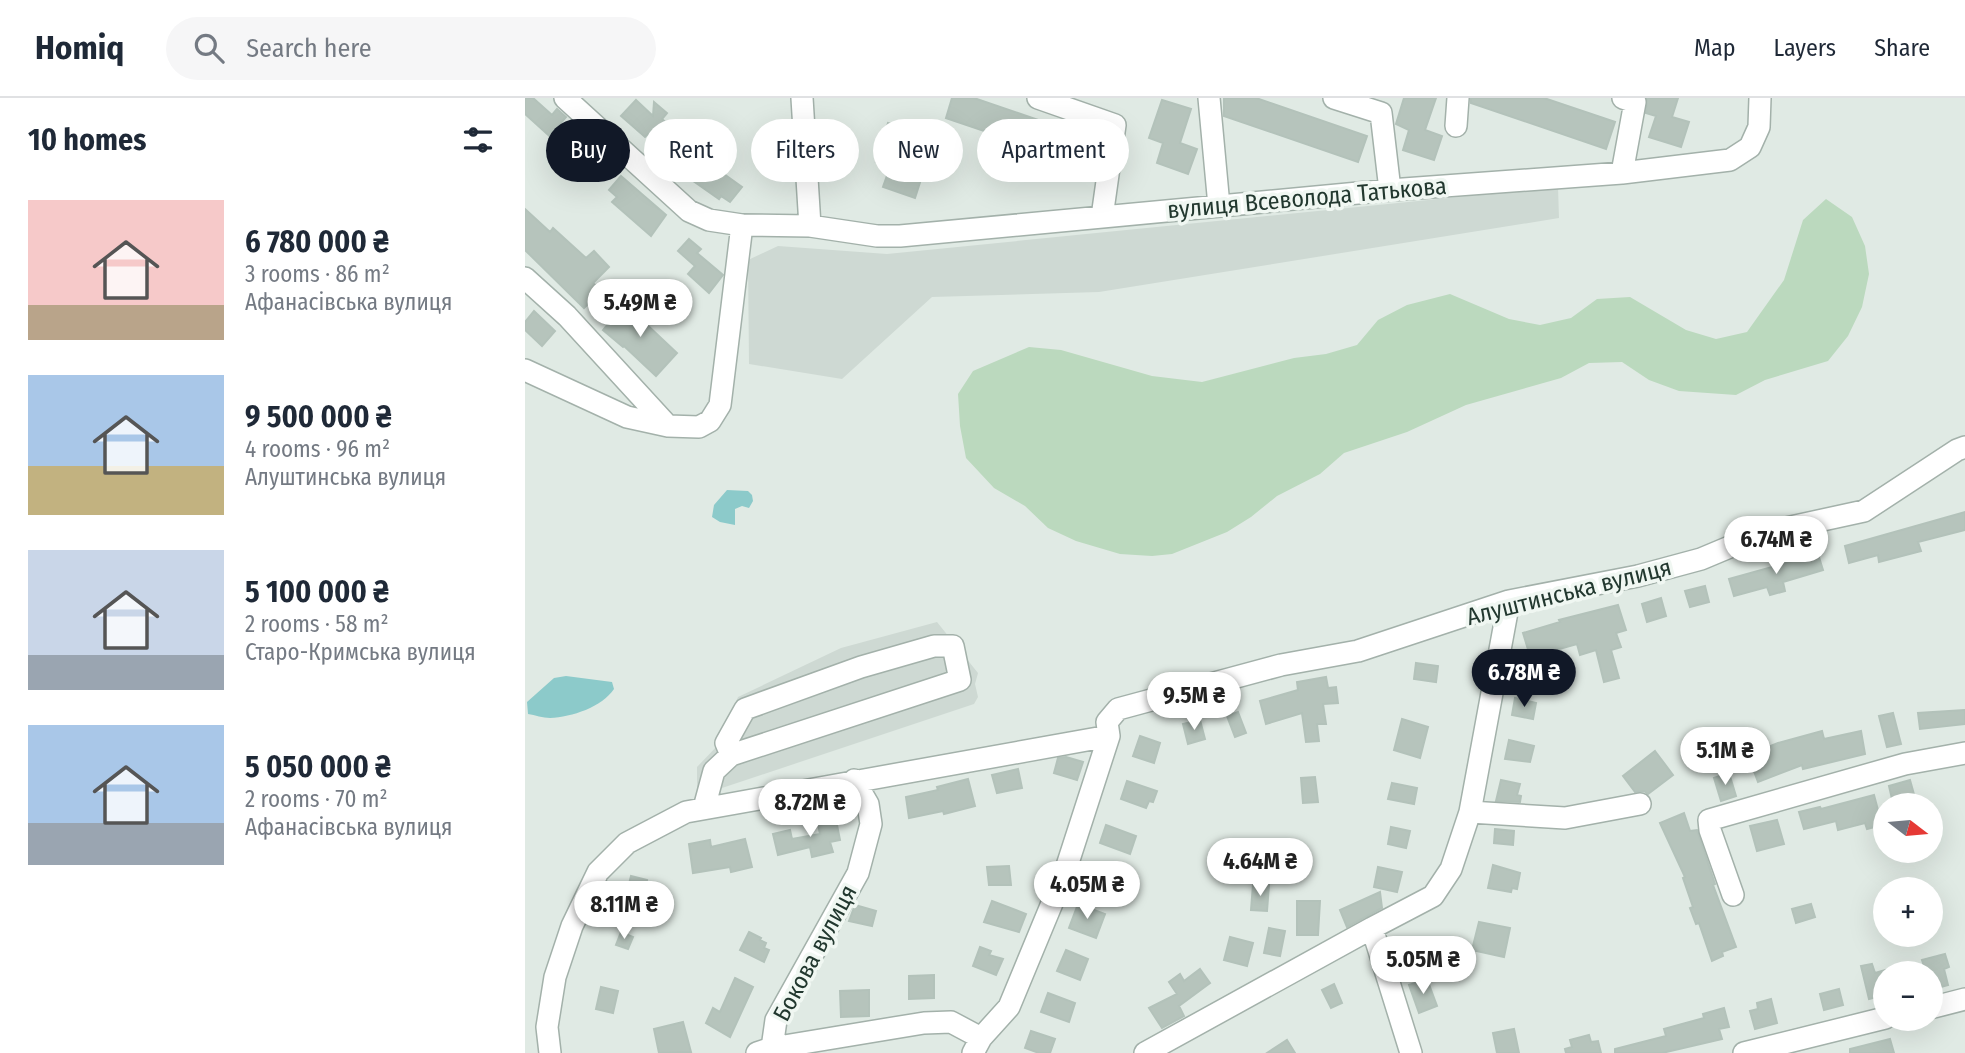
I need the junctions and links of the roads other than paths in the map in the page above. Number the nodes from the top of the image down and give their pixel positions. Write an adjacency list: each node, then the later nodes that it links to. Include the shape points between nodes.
1 (565, 98): 15 (street, вулиця Всеволода Татькова, via 689,211 709,220)
2 (802, 98): 16 (street)
3 (1038, 98): 14 (street, via 1115,125)
4 (1209, 98): 13 (street)
5 (1334, 98): 9 (street)
6 (1458, 98): 10 (street)
7 (1760, 98): 11 (street, вулиця Всеволода Татькова, via 1759,127 1750,147 1730,160)
8 (1631, 99): 11 (street)
9 (1364, 103): 12 (street, via 1381,113)
10 (1456, 126)
11 (1622, 173): 12 (street, вулиця Всеволода Татькова)
12 (1389, 190): 13 (street, вулиця Всеволода Татькова)
13 (1219, 206): 14 (street, вулиця Всеволода Татькова)
14 (1102, 217): 16 (street, вулиця Всеволода Татькова, via 900,236)
15 (742, 225): 16 (street, вулиця Всеволода Татькова); 19 (street, via 720,405 710,421 699,427)
16 (810, 226)
17 (525, 278): 19 (street)
18 (525, 370): 19 (street, via 627,416)
19 (668, 426)
20 (1965, 447): 21 (street, Алуштинська вулиця, via 1864,511 1763,533 1701,559 1638,576)
21 (1509, 601): 22 (street, Алуштинська вулиця, via 1358,652 1281,665 1118,709 1107,722); 28 (street)
22 (1109, 736): 25 (street); 34 (street, Алуштинська вулиця, via 1065,872 1009,1007)
23 (1965, 753): 29 (street, via 1905,764 1709,820)
24 (731, 755): 24 (street, via 960,680 953,646 934,646 861,667 745,709 726,743); 27 (street, via 714,771)
25 (854, 780): 27 (street); 35 (street, Бокова вулиця, via 868,804 871,824 858,873 776,1020)
26 (1640, 804): 28 (street, via 1565,818)
27 (705, 808): 36 (street, via 686,812 627,842 598,872 572,926 555,977 547,1027)
28 (1470, 812): 30 (street, via 1451,869 1433,897)
29 (1733, 895)
30 (1373, 928): 37 (street); 38 (street)
31 (1965, 999): 32 (street)
32 (1943, 1005)
33 (1873, 1021): 39 (street)
34 (977, 1046): 35 (street, via 951,1022)
35 (765, 1050)
36 (550, 1053)
37 (1145, 1053)
38 (1411, 1053)
39 (1744, 1053)

